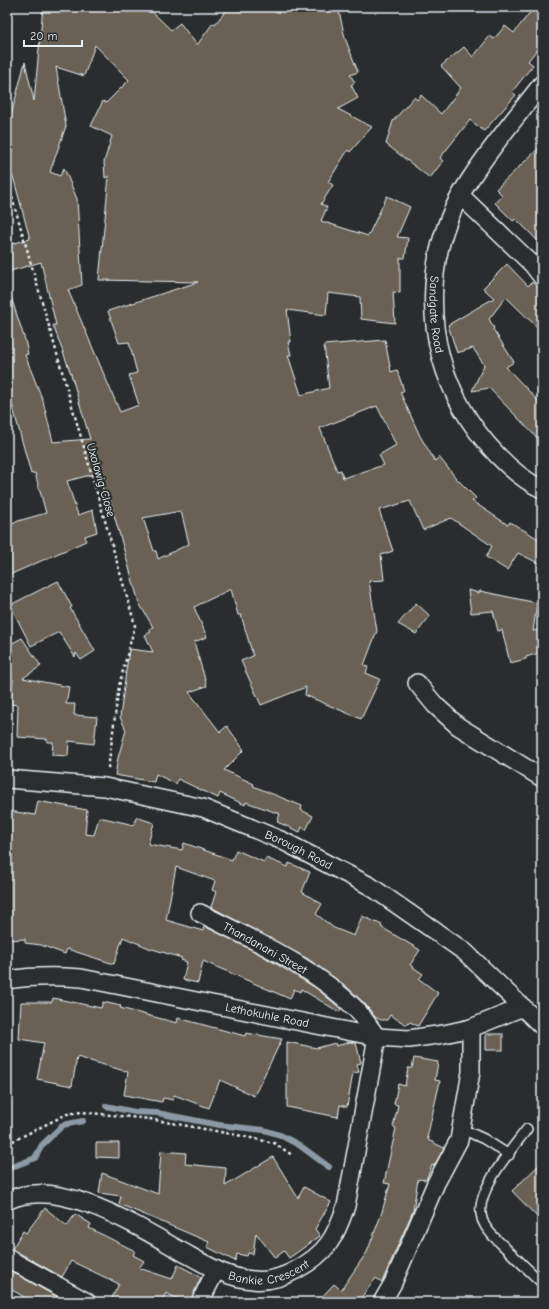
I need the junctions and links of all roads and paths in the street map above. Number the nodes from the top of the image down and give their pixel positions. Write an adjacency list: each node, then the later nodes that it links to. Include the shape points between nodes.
1 (542, 86): 3 (street, Sandgate Road, via 468,181)
2 (7, 180): 9 (path, Uxolowig Close, via 135,626 120,686)
3 (461, 196): 4 (street); 5 (street, Sandgate Road, via 446,226 434,279 433,310 446,376 474,429 512,467)
4 (542, 276)
5 (542, 489)
6 (417, 683): 7 (street, via 435,705 458,726)
7 (542, 778)
8 (7, 779): 9 (street, Borough Road)
9 (105, 787): 12 (street, Borough Road, via 203,808 283,841 370,886 465,952)
10 (200, 914): 15 (street, Thandanani Street, via 298,963 358,1012)
11 (7, 980): 15 (street, Lethokuhle Road, via 55,976 81,978)
12 (523, 1007): 13 (street, Borough Road); 14 (street, Lethokuhle Road)
13 (540, 1019)
14 (471, 1028): 15 (street, Lethokuhle Road, via 410,1039); 17 (street, via 471,1072)
15 (377, 1037): 23 (street, Bankie Crescent, via 346,1206 337,1232 326,1248 311,1262 287,1275 271,1279 253,1280)
16 (527, 1128): 20 (lane)
17 (462, 1129): 20 (lane, via 484,1139); 27 (street, via 393,1283)
18 (7, 1144): 19 (path, via 67,1114 81,1112 150,1119 274,1142)
19 (292, 1155)
20 (508, 1155): 24 (lane, via 484,1194 480,1213 482,1221 493,1236)
21 (7, 1201): 23 (street, Bankie Crescent, via 31,1194 50,1193 66,1196 149,1233)
22 (7, 1258): 25 (street)
23 (216, 1270): 26 (street)
24 (542, 1283)
25 (87, 1302)
26 (200, 1302)
27 (382, 1302)

